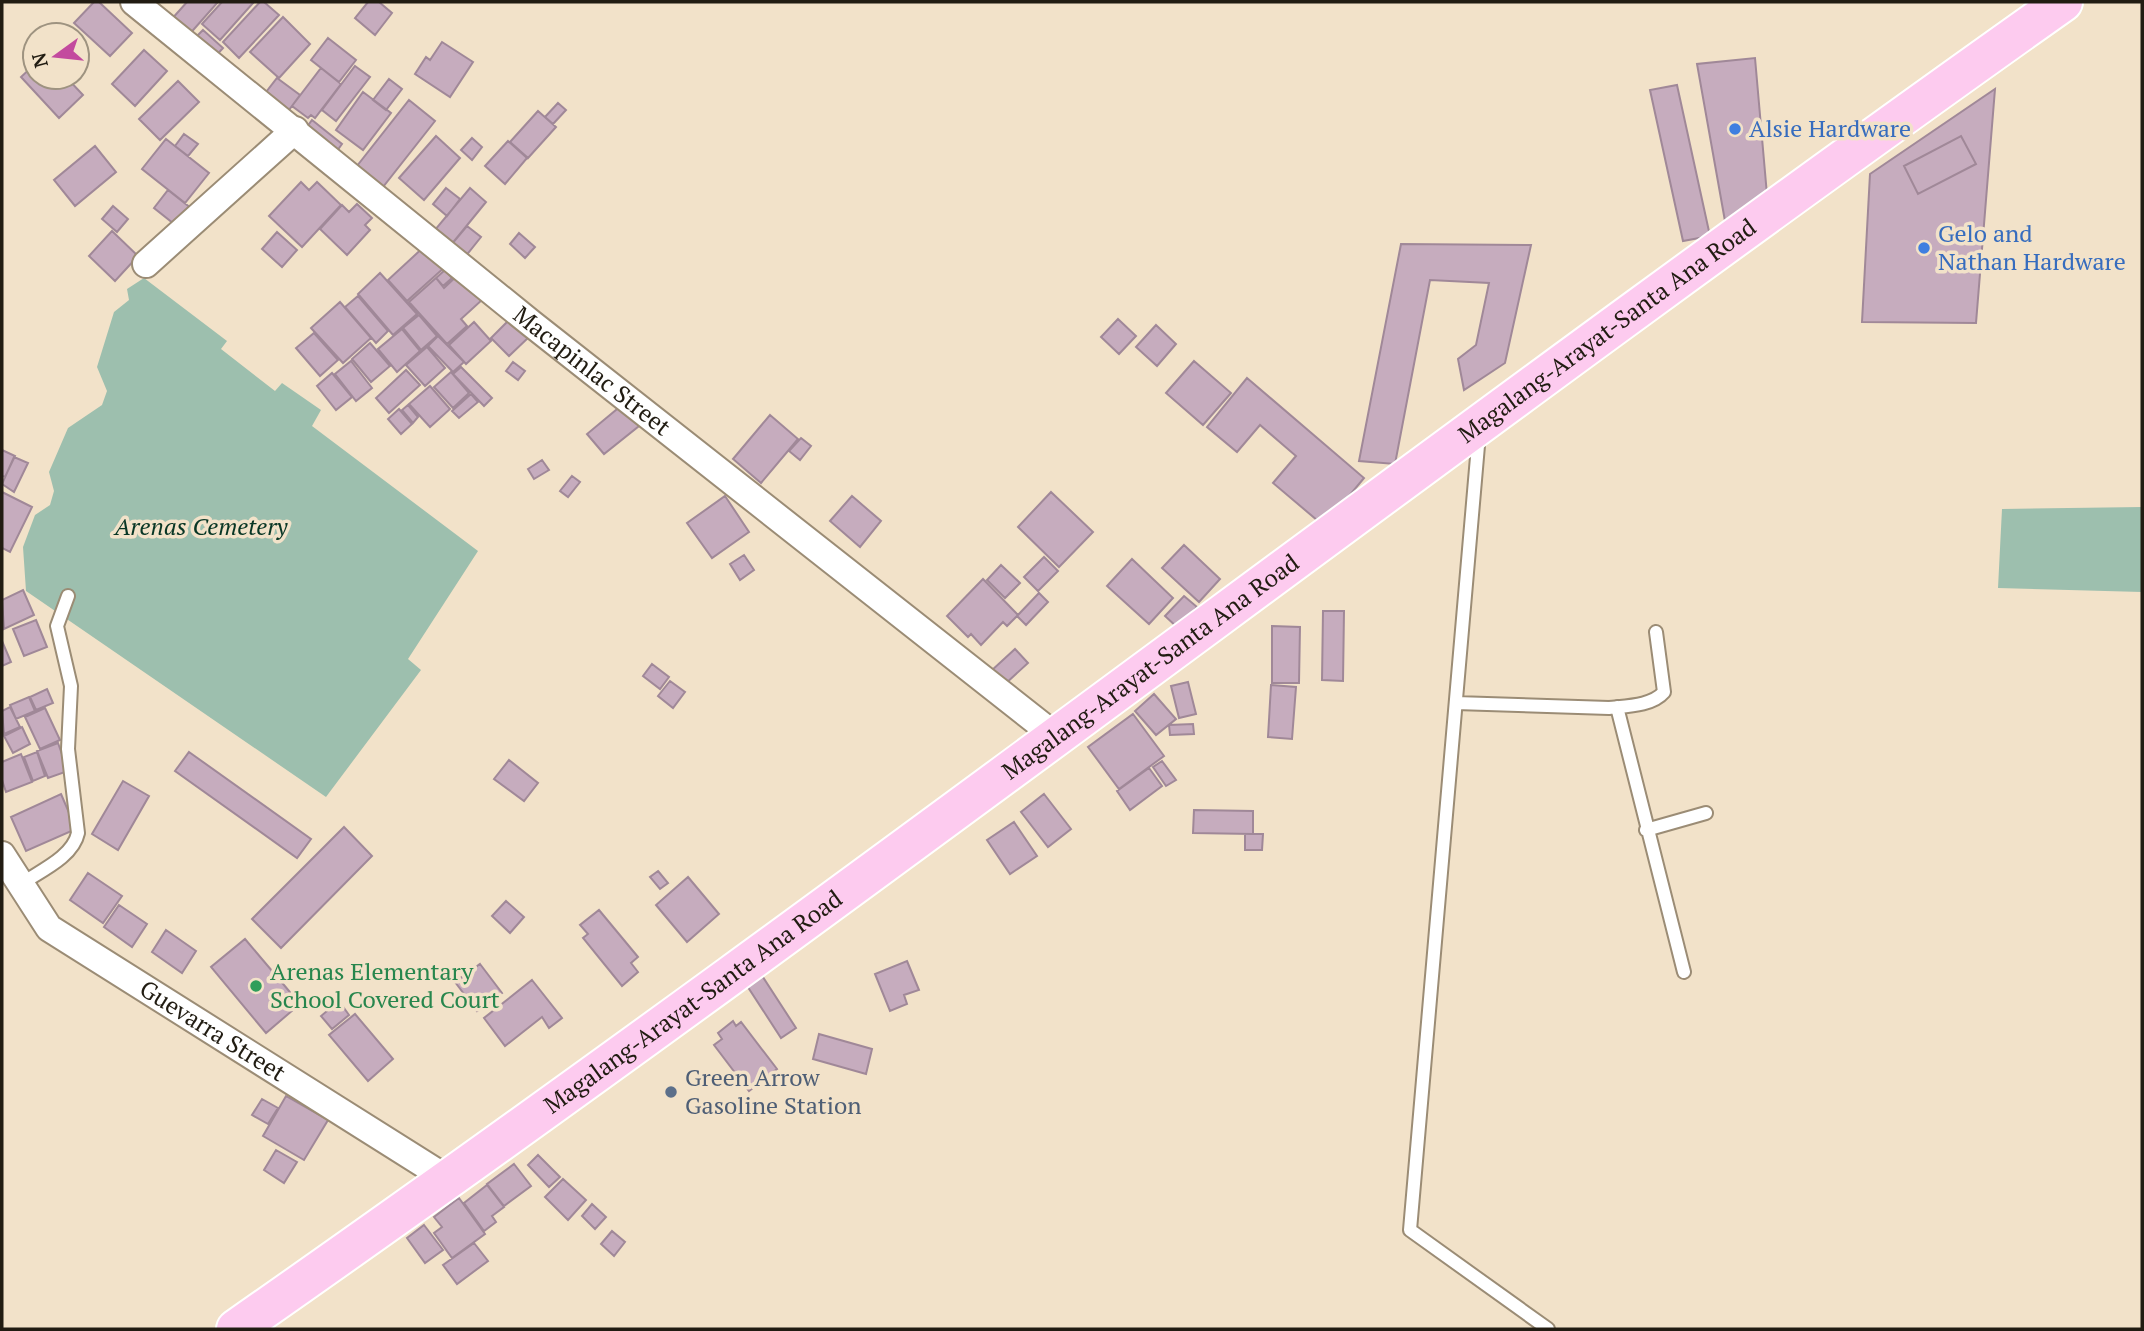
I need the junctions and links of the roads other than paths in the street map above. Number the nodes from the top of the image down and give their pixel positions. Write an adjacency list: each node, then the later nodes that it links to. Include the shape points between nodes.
1 (134, 2): 3 (street, Macapinlac Street)
2 (2063, 2): 5 (main road, Magalang-Arayat-Santa Ana Road)
3 (295, 130): 4 (street); 10 (street, Macapinlac Street, via 531,324)
4 (146, 264)
5 (1480, 425): 8 (lane); 10 (main road, Magalang-Arayat-Santa Ana Road)
6 (68, 596): 14 (lane, via 57,626 71,686 68,749 78,833 76,843 64,855)
7 (1656, 632): 9 (lane, via 1664,692)
8 (1456, 703): 9 (lane); 18 (lane, via 1410,1230)
9 (1617, 707): 12 (lane)
10 (1054, 735): 16 (main road, Magalang-Arayat-Santa Ana Road)
11 (1706, 813): 12 (lane)
12 (1646, 831): 15 (lane)
13 (2, 855): 14 (street, Guevarra Street)
14 (21, 884): 16 (street, Guevarra Street, via 49,928)
15 (1684, 972)
16 (449, 1180): 17 (main road, Magalang-Arayat-Santa Ana Road)
17 (236, 1329)
18 (1548, 1329)

